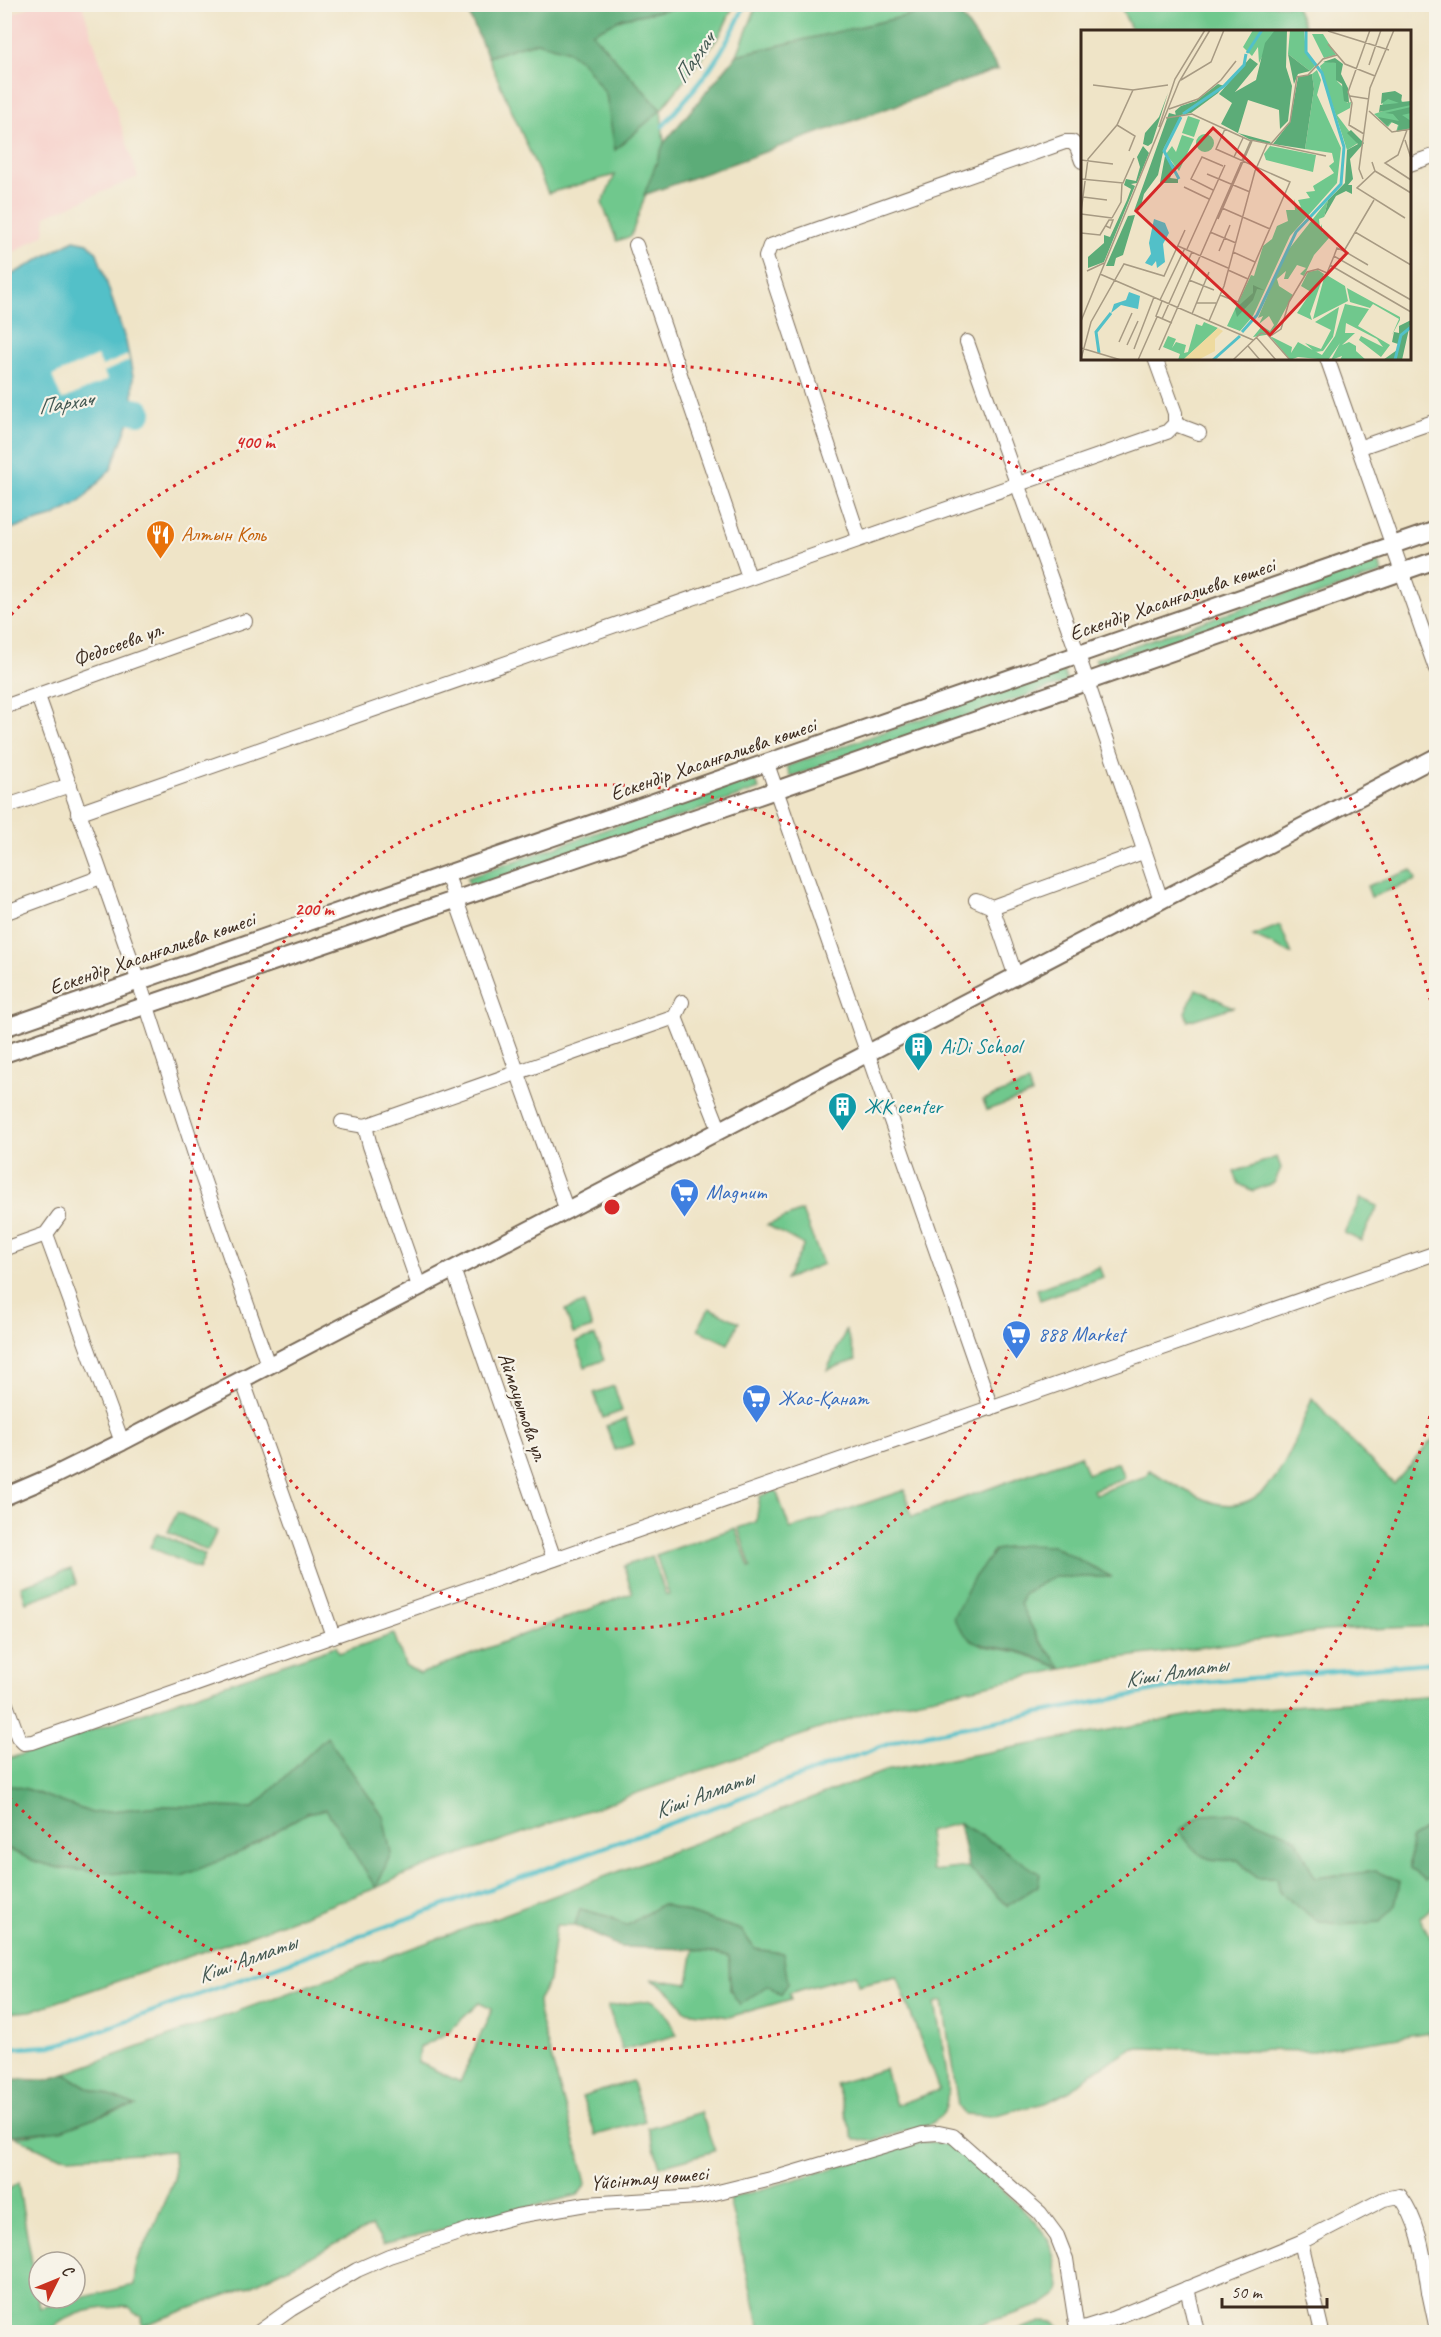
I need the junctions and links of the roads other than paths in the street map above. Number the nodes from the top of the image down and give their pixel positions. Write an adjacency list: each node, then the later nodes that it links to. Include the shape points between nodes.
1 (1437, 154): 3 (street)
2 (1081, 156): 14 (street, via 1072,142 1065,142 770,246 766,257)
3 (1411, 164)
4 (636, 245): 18 (street)
5 (967, 342): 12 (street)
6 (1156, 360): 9 (street, via 1175,413)
7 (1328, 360): 11 (street)
8 (1437, 421): 11 (street)
9 (1175, 424): 10 (street); 12 (street, via 1167,432)
10 (1199, 433)
11 (1358, 448): 15 (street)
12 (1017, 483): 14 (street); 20 (street)
13 (1437, 530): 15 (street, Ескендір Хасанғалиева көшесі)
14 (859, 538): 18 (street)
15 (1393, 545): 17 (street); 20 (street, Ескендір Хасанғалиева көшесі)
16 (1437, 560): 17 (street)
17 (1402, 572): 21 (street); 22 (street)
18 (749, 577): 30 (street)
19 (245, 621): 23 (street, Федосеева ул.)
20 (1078, 655): 22 (street); 26 (street, Ескендір Хасанғалиева көшесі)
21 (1437, 669)
22 (1087, 682): 28 (street); 31 (street)
23 (38, 696): 24 (street, Федосеева ул.); 27 (street)
24 (4, 707)
25 (1437, 757): 36 (street)
26 (767, 764): 28 (street); 32 (street, Ескендір Хасанғалиева көшесі)
27 (70, 785): 29 (street); 30 (street)
28 (776, 790): 34 (street); 46 (street)
29 (4, 807)
30 (78, 813): 33 (street)
31 (1143, 852): 36 (street); 37 (street)
32 (447, 875): 34 (street); 40 (street, Ескендір Хасанғалиева көшесі)
33 (101, 877): 38 (street); 40 (street)
34 (456, 900): 42 (street); 47 (street)
35 (976, 900): 37 (street)
36 (1161, 900): 39 (street)
37 (992, 906): 39 (street)
38 (4, 913)
39 (1016, 977): 46 (street)
40 (140, 982): 42 (street); 44 (street, Ескендір Хасанғалиева көшесі)
41 (682, 1002): 43 (street)
42 (147, 1006): 45 (street); 58 (street)
43 (675, 1017): 47 (street); 50 (street)
44 (4, 1028)
45 (4, 1054)
46 (868, 1054): 50 (street); 60 (street)
47 (519, 1072): 49 (street); 51 (street)
48 (342, 1122): 49 (street)
49 (365, 1126): 57 (street)
50 (720, 1131): 51 (street)
51 (567, 1210): 56 (street)
52 (59, 1216): 53 (street)
53 (46, 1234): 54 (street); 61 (street)
54 (4, 1249)
55 (1437, 1253): 60 (street)
56 (453, 1269): 57 (street); 63 (street, Аймауытова ул.)
57 (419, 1286): 58 (street)
58 (268, 1365): 59 (street)
59 (242, 1379): 61 (street); 64 (street)
60 (991, 1408): 63 (street)
61 (122, 1442): 62 (street)
62 (4, 1497)
63 (554, 1559): 64 (street)
64 (333, 1636): 65 (street, via 32,1743 24,1743 18,1737)
65 (4, 1699)
66 (1301, 2242): 67 (street); 68 (street, via 1384,2199 1400,2196 1409,2208 1421,2242); 72 (street)
67 (1187, 2288): 70 (street, Үйсінтау көшесі, via 1077,2330 1066,2259 1057,2236 1015,2189 953,2136 939,2133 923,2134 698,2197 586,2204 474,2228 357,2270); 71 (street)
68 (1433, 2292): 69 (street)
69 (1437, 2325)
70 (259, 2332)
71 (1197, 2332)
72 (1322, 2332)

